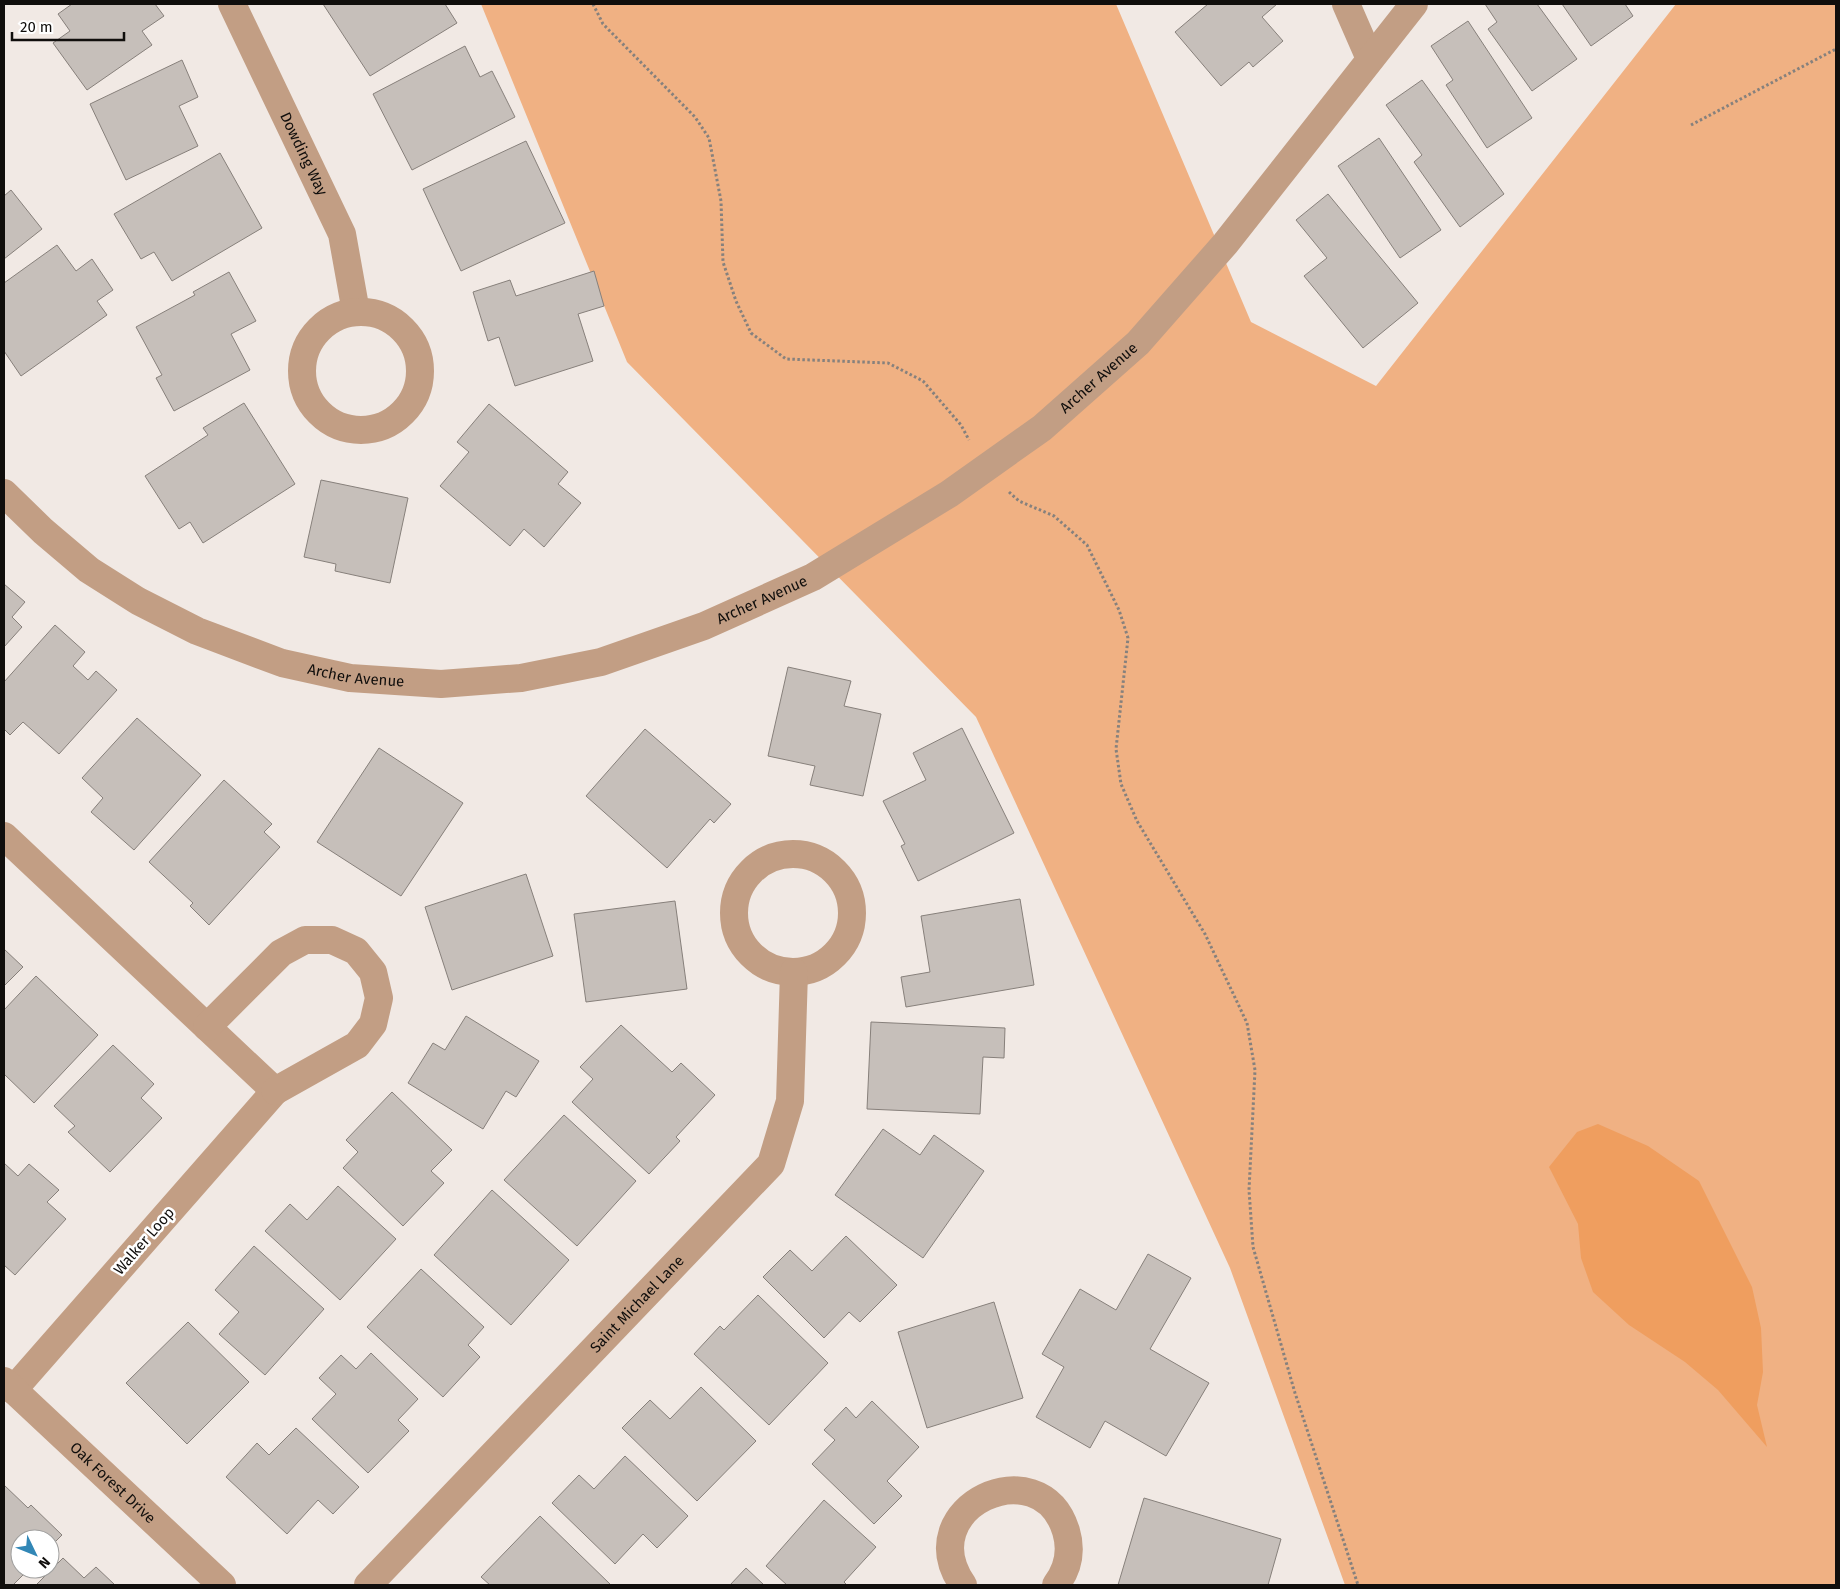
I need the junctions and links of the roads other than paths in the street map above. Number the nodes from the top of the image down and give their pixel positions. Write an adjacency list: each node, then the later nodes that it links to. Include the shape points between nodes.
1 (232, 4): 5 (street, Dowding Way, via 342,234)
2 (1346, 4): 4 (street)
3 (1414, 4): 4 (street, Archer Avenue)
4 (1370, 59): 6 (street, Archer Avenue, via 1225,244 1138,343 1042,428 949,494 813,577 704,626 601,662 521,678 441,684 350,678 282,663 197,631 138,601 89,570)
5 (356, 312): 5 (street, via 374,313 406,332 416,348 420,366 419,385 412,403 400,417 365,431 345,429 326,420 311,406 303,386 301,366 307,346 319,329 336,317)
6 (4, 493)
7 (4, 836): 9 (street)
8 (794, 972): 8 (street, via 774,969 756,960 742,944 734,925 733,904 741,884 753,868 771,857 791,853 810,856 840,876 849,892 852,911 850,930 842,947 813,969); 13 (street, Saint Michael Lane, via 790,1101 771,1164)
9 (207, 1027): 10 (street); 10 (street, Walker Loop, via 281,952 305,940 332,940 356,951 373,972 379,998 373,1024 357,1045)
10 (275, 1091): 11 (street, Walker Loop)
11 (9, 1386): 12 (street, Oak Forest Drive)
12 (222, 1585)
13 (368, 1585)
14 (963, 1585): 15 (street, via 955,1574 950,1553 952,1533 961,1514 976,1500 989,1494 1016,1489 1036,1495 1052,1507 1063,1522 1069,1540 1069,1559)
15 (1056, 1585)

